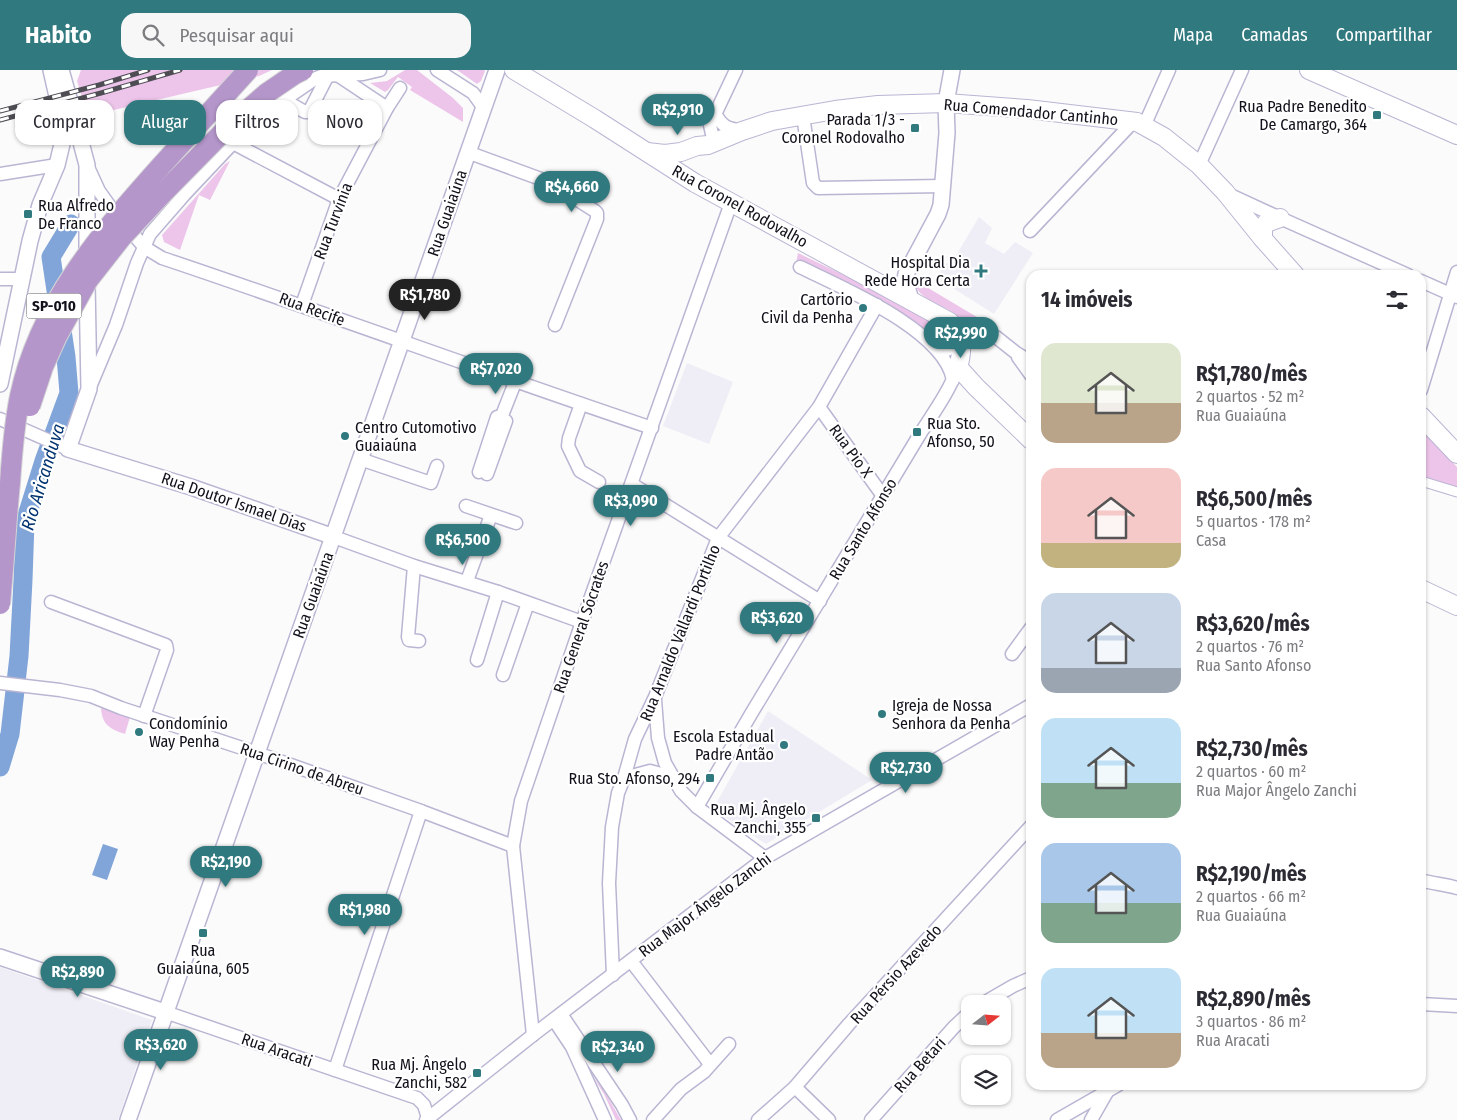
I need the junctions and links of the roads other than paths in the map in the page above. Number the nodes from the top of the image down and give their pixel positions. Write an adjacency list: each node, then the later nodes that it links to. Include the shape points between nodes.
1 (51, 70): 32 (street, via 64,131)
2 (61, 70): 33 (street)
3 (233, 70): 74 (highway, SP-010, via 107,213 40,307 11,383)
4 (248, 70): 79 (highway, SP-010, bridge, via 130,201 52,308 22,386 12,438)
5 (303, 70): 79 (highway, bridge, via 268,93 228,127 120,238 88,280 43,367)
6 (380, 70): 15 (street)
7 (437, 70): 17 (street)
8 (497, 70): 17 (street, Rua Guaiaúna)
9 (514, 70): 31 (main road, Rua Coronel Rodovalho)
10 (736, 70): 22 (street)
11 (952, 70): 19 (street)
12 (1169, 70): 24 (street)
13 (1242, 70): 34 (street)
14 (1309, 70): 26 (main road)
15 (333, 75): 18 (street, via 316,78); 20 (street, via 309,112); 21 (street)
16 (400, 88): 21 (street, Rua Turvínia)
17 (481, 99): 30 (street, Rua Guaiaúna)
18 (284, 100)
19 (946, 103): 23 (main road, Rua Comendador Cantinho, via 878,105); 24 (main road, Rua Comendador Cantinho, via 1027,109); 37 (street)
20 (298, 108)
21 (387, 108): 39 (street, Rua Turvínia)
22 (715, 113): 25 (street, via 723,125); 27 (street, via 710,125)
23 (802, 116): 25 (main road, Rua Comendador Cantinho); 37 (street, via 813,183 818,188)
24 (1139, 124): 34 (main road, Rua Comendador Cantinho, via 1170,142); 42 (street)
25 (742, 131): 27 (main road, Rua Comendador Cantinho)
26 (1457, 135)
27 (711, 144): 31 (main road, Rua Comendador Cantinho, via 681,152); 35 (main road, Rua Comendador Cantinho, via 695,160)
28 (231, 145): 44 (street, via 150,234)
29 (237, 145): 39 (street)
30 (467, 152): 56 (street, via 549,182 597,214); 57 (street, Rua Guaiaúna)
31 (647, 152): 35 (main road, Rua Coronel Rodovalho)
32 (57, 165): 36 (street); 50 (street, via 40,205)
33 (86, 165): 44 (street, via 99,191); 67 (street)
34 (1198, 165): 38 (main road, Rua Comendador Cantinho)
35 (670, 167): 40 (main road, Rua Coronel Rodovalho)
36 (0, 174)
37 (943, 186): 53 (street, via 938,214 906,274)
38 (1225, 192): 41 (street); 43 (main road, Rua Comendador Cantinho)
39 (338, 199): 54 (street, Rua Turvínia)
40 (731, 203): 53 (main road, Rua Coronel Rodovalho); 72 (street, Rua General Sócrates)
41 (1280, 218): 43 (main road, via 1266,223); 47 (street)
42 (1030, 231)
43 (1263, 239): 46 (main road, Rua Comendador Cantinho)
44 (144, 247): 54 (street, Rua Recife, via 162,258); 67 (street)
45 (800, 267): 55 (street)
46 (1291, 270)
47 (1397, 270)
48 (1457, 272): 52 (street)
49 (0, 279): 50 (street)
50 (22, 279): 66 (street)
51 (1426, 283): 52 (street)
52 (1454, 295): 64 (street)
53 (911, 300): 58 (main road, Rua Coronel Rodovalho, via 950,322 958,332)
54 (302, 305): 57 (street, Rua Recife)
55 (877, 305): 60 (street, via 904,322); 69 (street, Rua Arnaldo Vallardi Portilho)
56 (555, 326)
57 (402, 341): 65 (street, Rua Recife); 77 (street, Rua Guaiaúna)
58 (961, 344): 59 (street, via 990,336); 60 (street); 63 (main road)
59 (1015, 352): 61 (street); 62 (street)
60 (940, 353): 63 (street)
61 (1026, 359)
62 (1026, 368)
63 (959, 375): 73 (main road); 85 (street, Rua Santo Afonso)
64 (1426, 376)
65 (516, 380): 68 (street, Rua Recife); 80 (street, via 502,418 506,421)
66 (0, 384)
67 (89, 389): 75 (street)
68 (581, 404): 72 (street, Rua Recife); 81 (street, via 568,446 580,471)
69 (819, 407): 85 (street, Rua Pio X); 90 (street, Rua Arnaldo Vallardi Portilho)
70 (0, 419): 75 (street, Rua Doutor Ismael Dias)
71 (1426, 421): 76 (main road)
72 (652, 428): 83 (street, Rua General Sócrates)
73 (1026, 435)
74 (0, 441)
75 (66, 448): 89 (street, Rua Doutor Ismael Dias)
76 (1457, 454)
77 (360, 459): 78 (street, via 431,482); 89 (street, Rua Guaiaúna)
78 (437, 466)
79 (10, 473): 98 (highway, SP-010, bridge)
80 (483, 473)
81 (599, 482)
82 (1426, 483): 84 (street)
83 (632, 484): 90 (street); 100 (street, Rua General Sócrates)
84 (1457, 492)
85 (883, 496): 95 (street, Rua Santo Afonso)
86 (466, 506): 87 (street)
87 (491, 514): 88 (street); 92 (street)
88 (516, 523)
89 (334, 537): 91 (street, Rua Doutor Ismael Dias); 110 (street, Rua Guaiaúna)
90 (718, 538): 95 (street); 107 (street, Rua Arnaldo Vallardi Portilho)
91 (414, 566): 92 (street, Rua Doutor Ismael Dias); 102 (street, via 408,637)
92 (467, 581): 94 (street, Rua Doutor Ismael Dias)
93 (1426, 591): 99 (main road)
94 (498, 592): 97 (street, Rua Doutor Ismael Dias); 104 (street)
95 (820, 601): 113 (street, Rua Santo Afonso)
96 (51, 602): 109 (street, via 166,645)
97 (528, 603): 100 (street, Rua Doutor Ismael Dias); 105 (street)
98 (0, 604)
99 (1457, 606)
100 (582, 622): 116 (street, Rua General Sócrates, via 522,801)
101 (1026, 635): 103 (street)
102 (419, 641)
103 (1012, 654)
104 (477, 660)
105 (503, 675)
106 (0, 683): 109 (street, Rua Cirino de Abreu, via 91,696)
107 (655, 697): 111 (street, via 658,738); 112 (street, Rua Arnaldo Vallardi Portilho, via 635,739)
108 (1026, 708): 117 (street, Rua Major Ângelo Zanchi)
109 (144, 716): 110 (street, Rua Cirino de Abreu)
110 (257, 753): 114 (street, Rua Cirino de Abreu); 127 (street, Rua Guaiaúna)
111 (672, 777): 112 (street, via 650,771); 113 (street)
112 (624, 778): 122 (street, Rua Arnaldo Vallardi Portilho, via 612,827)
113 (697, 807): 117 (street)
114 (421, 811): 116 (street, Rua Cirino de Abreu); 133 (street)
115 (1026, 831): 134 (street, Rua Pérsio Azevedo)
116 (513, 846): 130 (street, Rua General Sócrates)
117 (765, 858): 121 (street, Rua Major Ângelo Zanchi)
118 (1426, 882): 119 (street)
119 (1455, 884)
120 (0, 957): 127 (street, Rua Aracati)
121 (631, 961): 122 (street, Rua Major Ângelo Zanchi); 132 (street)
122 (613, 975): 128 (street, Rua Major Ângelo Zanchi)
123 (1026, 980): 124 (street)
124 (998, 995)
125 (1426, 1004): 126 (street)
126 (1457, 1006)
127 (166, 1012): 133 (street, Rua Aracati); 138 (street, Rua Guaiaúna)
128 (558, 1017): 130 (street, Rua Major Ângelo Zanchi); 139 (street); 140 (street, via 622,1104)
129 (961, 1020): 144 (street, Rua Betari)
130 (533, 1036): 137 (street, Rua Major Ângelo Zanchi)
131 (729, 1044): 132 (street)
132 (710, 1064): 141 (street)
133 (335, 1070): 137 (street, Rua Aracati, via 417,1098 424,1105)
134 (795, 1087): 142 (street, Rua Pérsio Azevedo); 143 (street)
135 (1110, 1090): 136 (street)
136 (1107, 1092): 145 (street); 146 (street)
137 (427, 1119)
138 (128, 1120)
139 (605, 1120)
140 (630, 1120)
141 (653, 1120)
142 (758, 1120)
143 (829, 1120)
144 (871, 1120)
145 (1057, 1120)
146 (1091, 1120)

